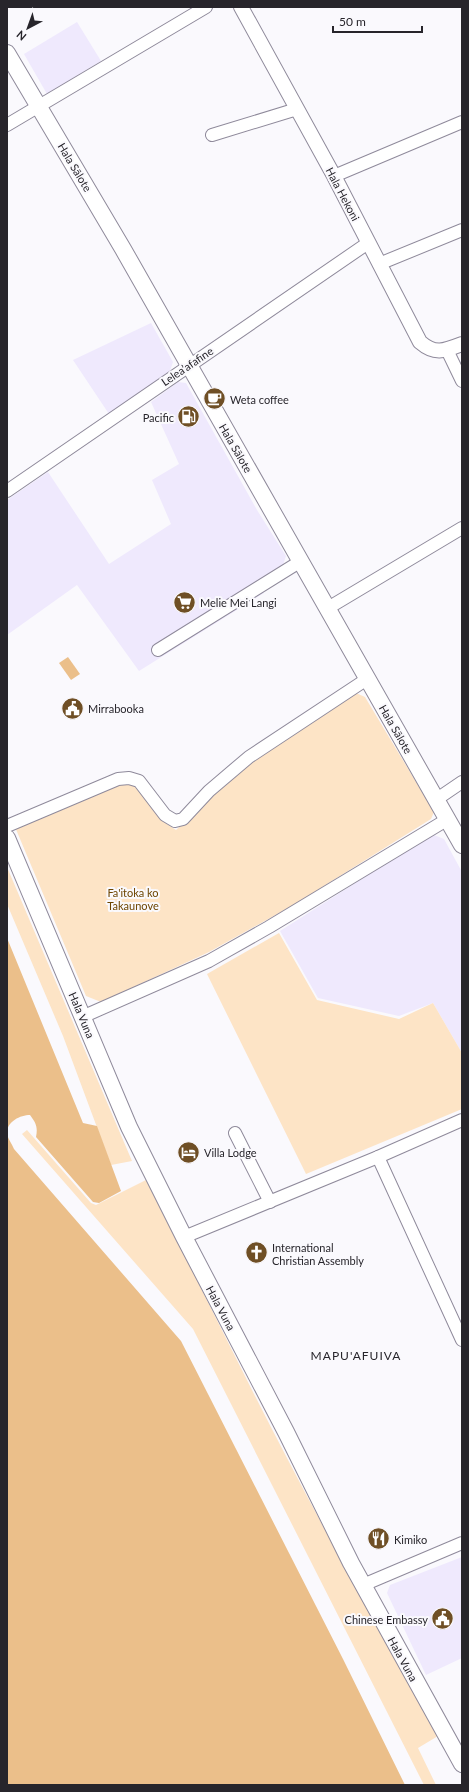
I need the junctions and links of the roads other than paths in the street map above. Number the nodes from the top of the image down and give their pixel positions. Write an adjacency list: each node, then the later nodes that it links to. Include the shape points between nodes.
1 (206, 7): 4 (street)
2 (241, 7): 5 (street, Hala Hekoni)
3 (7, 52): 4 (main road, Hala Sālote)
4 (39, 106): 7 (street); 15 (main road, Hala Sālote)
5 (297, 109): 8 (street); 9 (street, Hala Hekoni)
6 (462, 122): 9 (street)
7 (7, 125)
8 (212, 135)
9 (334, 176): 11 (street, Hala Hekoni)
10 (462, 230): 12 (street)
11 (368, 243): 12 (street, Hala Hekoni); 15 (street, Lelea’afafine)
12 (379, 264): 14 (street, Hala Hekoni, via 420,342 428,349)
13 (462, 344): 14 (street, Hala Hekoni)
14 (447, 350): 16 (street)
15 (189, 365): 17 (street, Lelea’afafine); 19 (main road, Hala Sālote)
16 (462, 381)
17 (7, 491)
18 (462, 528): 20 (street)
19 (301, 561): 20 (main road, Hala Sālote); 21 (street)
20 (328, 608): 22 (main road, Hala Sālote)
21 (158, 650)
22 (367, 679): 24 (main road, Hala Sālote); 26 (street, via 249,757 209,791 183,819 174,821 165,815 139,781 129,778 118,780)
23 (462, 782): 24 (street)
24 (437, 799): 25 (main road, Hala Sālote)
25 (448, 819): 28 (main road, Hala Sālote); 29 (street, via 209,961)
26 (7, 826)
27 (7, 838): 29 (main road, Hala Vuna)
28 (462, 845)
29 (82, 1017): 34 (main road, Hala Vuna, via 129,1127)
30 (462, 1120): 32 (street)
31 (235, 1133): 33 (street)
32 (378, 1158): 33 (street); 35 (street)
33 (270, 1202): 34 (street)
34 (184, 1237): 37 (main road, Hala Vuna)
35 (462, 1340)
36 (462, 1543): 37 (street)
37 (363, 1585): 38 (main road, Hala Vuna)
38 (462, 1764)

